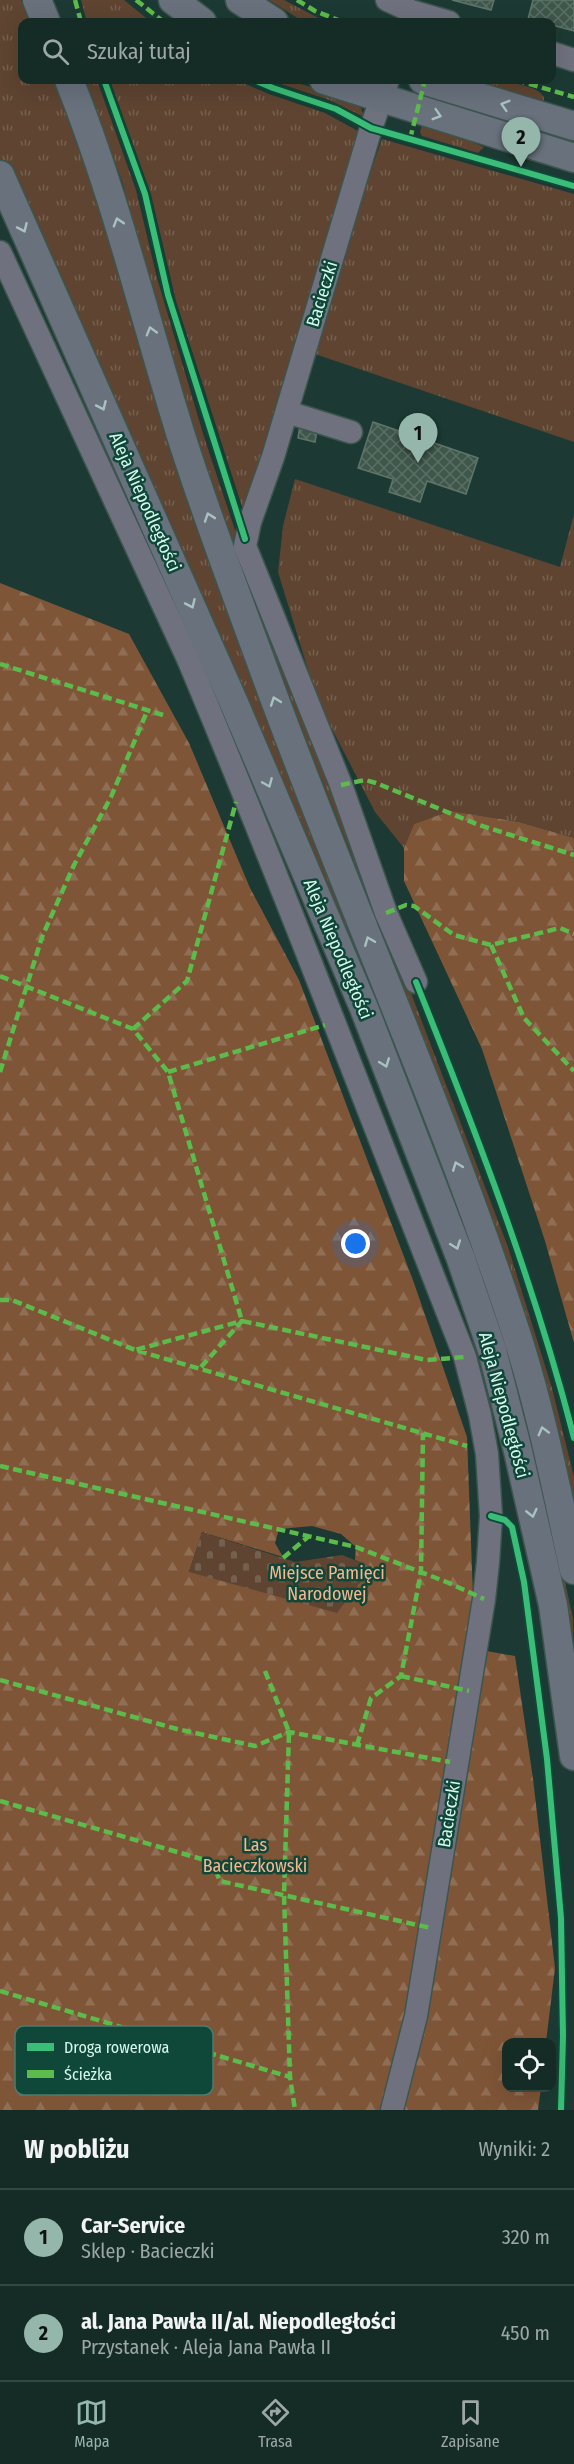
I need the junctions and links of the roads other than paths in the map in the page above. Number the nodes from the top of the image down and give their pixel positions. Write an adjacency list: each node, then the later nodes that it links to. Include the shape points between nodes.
1 (37, 0): 6 (main road)
2 (173, 0): 7 (main road)
3 (240, 0): 8 (main road)
4 (387, 0): 5 (street)
5 (411, 11): 9 (street)
6 (44, 18)
7 (197, 18)
8 (268, 18)
9 (435, 18)
10 (556, 54): 11 (street)
11 (574, 60)
12 (71, 84): 23 (main road, Aleja Niepodległości, one-way to 12, via 518,1342 460,1172 290,741 228,572 184,444 94,142)
13 (351, 84): 15 (main road)
14 (436, 84): 16 (main road, one-way to 14)
15 (384, 89): 17 (main road, one-way to 17); 20 (street, Bacieczki)
16 (574, 126)
17 (574, 158)
18 (0, 175): 24 (main road, Aleja Niepodległości, one-way to 24, via 230,693 364,1008 461,1259 495,1361 553,1605)
19 (0, 252): 25 (street, Bacieczki, via 200,687 465,1357 480,1415 491,1516 484,1599 416,2016)
20 (286, 412): 21 (street); 22 (street, Bacieczki, via 245,539 248,556)
21 (351, 432)
22 (416, 982)
23 (574, 1570)
24 (574, 1756)
25 (392, 2110)

